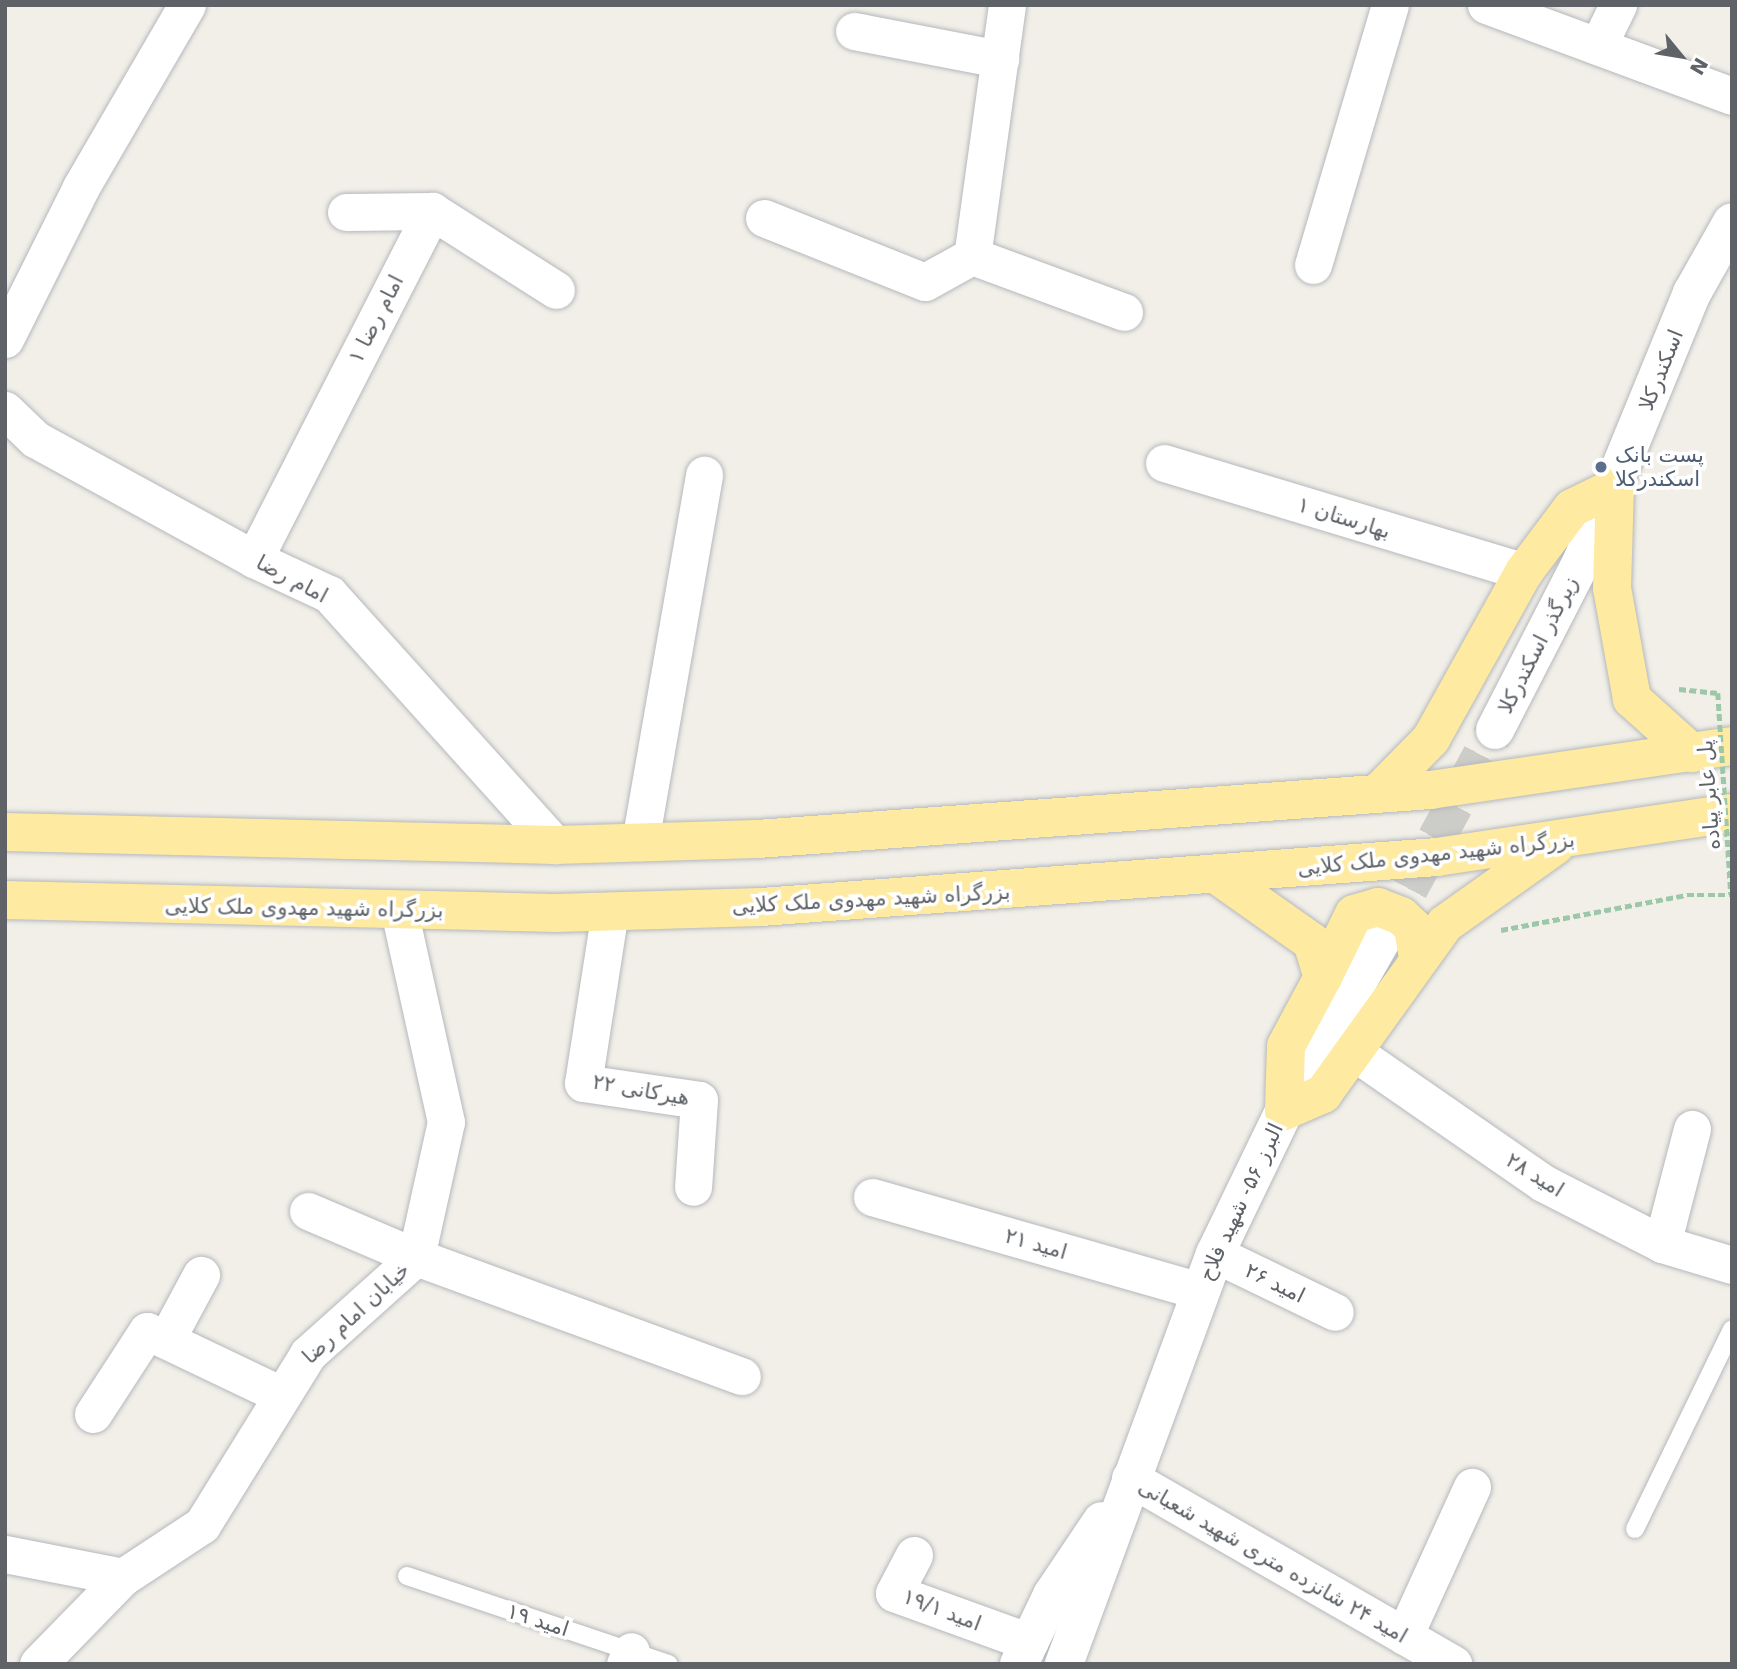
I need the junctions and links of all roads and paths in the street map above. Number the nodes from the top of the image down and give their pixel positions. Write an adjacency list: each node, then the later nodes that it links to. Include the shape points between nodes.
1 (187, 5): 18 (street, via 81,187)
2 (1007, 5): 8 (street)
3 (1390, 5): 15 (street)
4 (1486, 5): 7 (street)
5 (1618, 5): 7 (street)
6 (854, 32): 8 (street)
7 (1598, 46): 9 (street)
8 (1000, 59): 14 (street)
9 (1732, 96)
10 (432, 211): 11 (street); 16 (street); 23 (street, امام رضا ۱)
11 (346, 212)
12 (764, 218): 14 (street, via 925,282)
13 (1732, 222): 22 (street, اسکندرکلا, via 1692,293)
14 (972, 257): 17 (street)
15 (1313, 265)
16 (556, 290)
17 (1124, 312)
18 (5, 339)
19 (5, 410): 23 (street, امام رضا, via 35,439)
20 (1164, 463): 25 (street, بهارستان ۱)
21 (704, 475): 33 (street)
22 (1615, 487): 24 (street, اسکندرکلا); 25 (highway, via 1572,508); 29 (highway, via 1612,588 1632,699)
23 (254, 559): 35 (street, امام رضا, via 329,594)
24 (1582, 561): 27 (street, زیرگذر اسکندرکلا)
25 (1524, 572): 30 (highway, via 1431,739)
26 (1667, 687): 37 (path, پل عابر پیاده, bridge, via 1718,693)
27 (1495, 730)
28 (1732, 746): 29 (highway)
29 (1692, 753): 30 (highway)
30 (1377, 794): 33 (highway, via 957,827)
31 (1732, 813): 34 (highway, بزرگراه شهید مهدوی ملک کلایی)
32 (5, 832): 35 (highway)
33 (640, 842): 35 (highway)
34 (1561, 842): 36 (highway, بزرگراه شهید مهدوی ملک کلایی); 41 (highway)
35 (555, 845)
36 (1217, 876): 40 (highway, بزرگراه شهید مهدوی ملک کلایی, via 785,906); 44 (highway, via 1312,942)
37 (1731, 895): 41 (path, via 1687,895 1510,930)
38 (5, 900): 39 (highway, بزرگراه شهید مهدوی ملک کلایی)
39 (399, 910): 40 (highway, بزرگراه شهید مهدوی ملک کلایی); 53 (street, خیابان امام رضا, via 446,1122)
40 (610, 911): 48 (street, هیرکانی ۲۲, via 583,1083 699,1100)
41 (1445, 925): 43 (highway)
42 (1382, 939): 46 (street, البرز ۵۶- شهید فلاح)
43 (1418, 959): 44 (highway, via 1413,927 1402,916 1378,907 1354,914); 45 (highway)
44 (1323, 977): 46 (highway, via 1286,1046)
45 (1354, 1052): 46 (highway, via 1323,1094); 51 (street, امید ۲۸, via 1543,1183)
46 (1284, 1111): 52 (street, البرز ۵۶- شهید فلاح)
47 (1692, 1129): 51 (street)
48 (693, 1186)
49 (872, 1197): 56 (street, امید ۲۱)
50 (308, 1211): 53 (street)
51 (1662, 1244): 54 (street, امید ۲۸)
52 (1215, 1254): 56 (street, البرز ۵۶- شهید فلاح); 57 (street, امید ۲۶)
53 (416, 1257): 60 (street); 61 (street, خیابان امام رضا, via 307,1354)
54 (1732, 1265)
55 (201, 1276): 59 (street)
56 (1199, 1291): 63 (street, البرز ۵۶- شهید فلاح)
57 (1335, 1312)
58 (1732, 1329): 65 (lane)
59 (166, 1340): 61 (street); 62 (street, via 147,1331)
60 (742, 1376)
61 (281, 1395): 69 (street, خیابان امام رضا, via 202,1525)
62 (93, 1414)
63 (1130, 1478): 70 (street, امید ۲۴ شانزده متری شهید شعبانی); 71 (street, البرز ۵۶- شهید فلاح, via 1052,1595); 75 (street, البرز ۵۶- شهید فلاح)
64 (1472, 1487): 70 (street)
65 (1635, 1529)
66 (5, 1553): 69 (street)
67 (914, 1555): 71 (street, امید ۱۹/۱, via 894,1593)
68 (407, 1576): 72 (lane, امید ۱۹)
69 (122, 1577): 73 (street, خیابان امام رضا)
70 (1404, 1636): 76 (street, امید ۲۴ شانزده متری شهید شعبانی)
71 (1024, 1653)
72 (628, 1657): 74 (lane, امید ۱۹)
73 (38, 1664)
74 (669, 1664)
75 (1064, 1664)
76 (1453, 1664)

